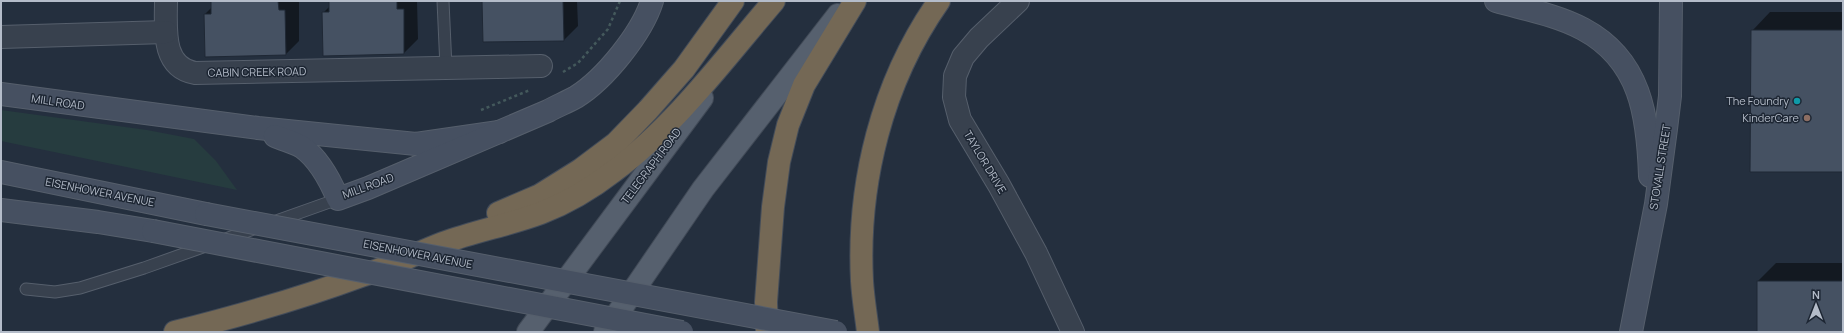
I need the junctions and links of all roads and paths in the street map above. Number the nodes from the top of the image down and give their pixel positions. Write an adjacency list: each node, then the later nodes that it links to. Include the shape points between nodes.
1 (166, 1): 13 (street, CABIN CREEK ROAD)
2 (442, 1): 15 (lane)
3 (620, 1): 16 (path, via 608,29 578,62)
4 (652, 1): 21 (main road, MILL ROAD, via 638,30 620,56 597,79 577,96)
5 (733, 1): 26 (highway, via 684,70 616,143 540,195 498,212)
6 (774, 1): 26 (highway, via 690,99 651,139 615,170 580,195 541,212); 30 (main road, TELEGRAPH ROAD)
7 (849, 1): 31 (main road, via 703,189)
8 (855, 1): 27 (highway, via 804,85 788,125 779,162 773,207)
9 (940, 1): 36 (highway, via 912,46 893,87 880,123 871,160 862,235 862,281)
10 (1018, 1): 37 (street, TAYLOR DRIVE, via 963,57 956,76 954,97 960,120 1036,253)
11 (1496, 1): 25 (main road, via 1582,29 1599,39 1623,63 1633,80 1645,112)
12 (1671, 1): 25 (main road, STOVALL STREET, via 1670,96 1660,181)
13 (166, 32): 14 (street); 15 (street, CABIN CREEK ROAD, via 173,61 181,68 195,73)
14 (1, 37)
15 (446, 68): 16 (street, CABIN CREEK ROAD)
16 (550, 70)
17 (533, 89): 19 (path)
18 (1, 94): 20 (main road, MILL ROAD)
19 (478, 112)
20 (258, 128): 21 (main road, MILL ROAD, via 416,144); 23 (main road, MILL ROAD, via 302,147 326,174)
21 (498, 132): 23 (main road, MILL ROAD)
22 (1, 172): 35 (main road, EISENHOWER AVENUE, bridge, via 206,214)
23 (338, 199): 28 (lane, via 80,288 56,292)
24 (1, 210): 32 (main road, bridge, via 153,231)
25 (1652, 219): 38 (main road, STOVALL STREET)
26 (444, 242): 29 (highway, via 320,291 239,316)
27 (771, 253): 33 (highway, via 766,302); 34 (highway)
28 (26, 289)
29 (175, 332)
30 (528, 332)
31 (606, 332)
32 (682, 332)
33 (767, 332)
34 (781, 332)
35 (836, 332)
36 (868, 332)
37 (1073, 332)
38 (1631, 332)

